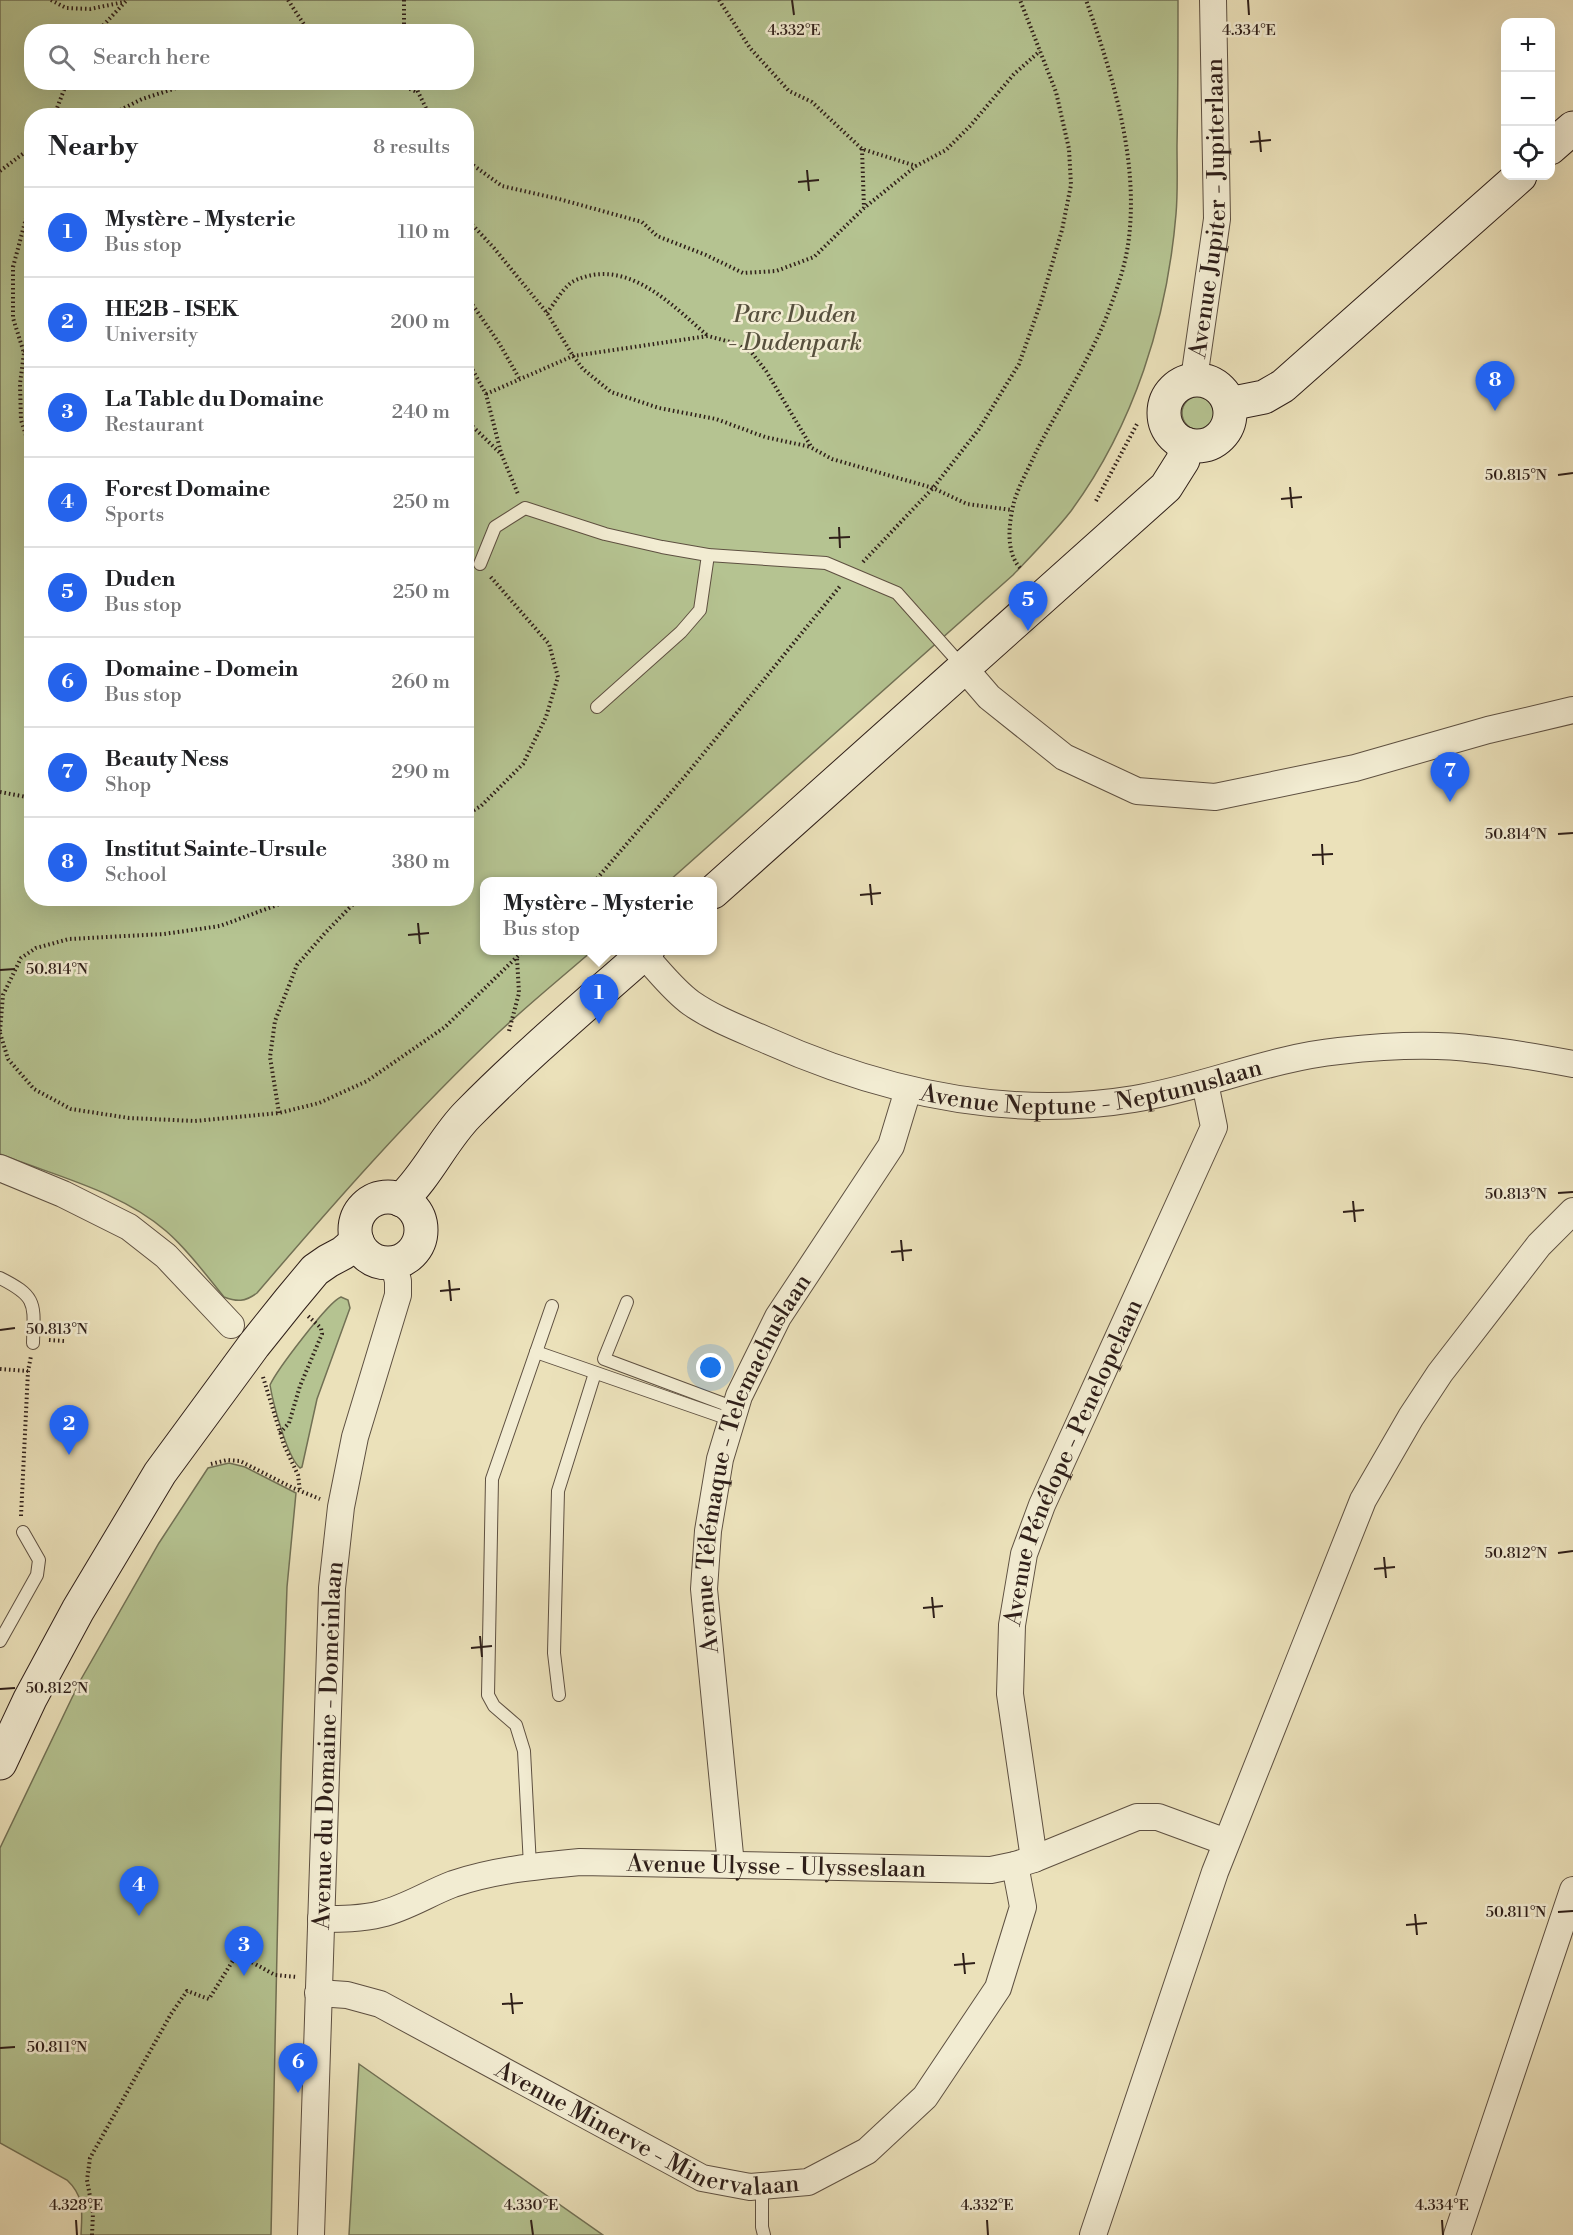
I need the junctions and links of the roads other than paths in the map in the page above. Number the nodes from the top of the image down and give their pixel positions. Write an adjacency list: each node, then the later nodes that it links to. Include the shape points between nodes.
1 (1214, 0): 5 (street, Avenue Jupiter - Jupiterlaan, via 1217,219)
2 (1573, 128): 3 (street)
3 (1555, 144)
4 (1515, 180): 6 (street, via 1283,386 1264,397)
5 (1194, 379): 6 (street, via 1212,383); 7 (street, via 1179,384 1168,394 1163,409 1173,436)
6 (1229, 404): 7 (street, via 1228,424 1215,440 1206,445)
7 (1186, 444): 10 (street, via 1183,460 1166,487)
8 (708, 555): 9 (lane, via 605,534 525,508 495,527); 10 (lane, via 826,563 897,593); 11 (lane, via 700,610)
9 (480, 564)
10 (964, 668): 12 (street, via 989,696 1064,758 1137,791 1215,797 1355,768); 13 (street)
11 (597, 707)
12 (1573, 710)
13 (717, 888)
14 (643, 955): 20 (street, via 466,1116)
15 (648, 955): 18 (street, Avenue Neptune - Neptunuslaan, via 674,989 727,1023 828,1066)
16 (1573, 1064): 17 (street, Avenue Neptune - Neptunuslaan, via 1474,1048 1382,1047 1268,1064)
17 (1204, 1083): 18 (street, Avenue Neptune - Neptunuslaan, via 1096,1104 1020,1106 970,1102); 37 (street, Avenue Pénélope - Penelopelaan, via 1215,1127 1042,1505 1024,1554 1012,1625 1010,1694)
18 (908, 1090): 31 (street, Avenue Télémaque - Telemachuslaan, via 891,1146 778,1317)
19 (0, 1168): 27 (street, via 129,1227 166,1256)
20 (401, 1200): 22 (street, via 376,1199 365,1206 355,1228); 23 (street, via 415,1212 421,1230 410,1254)
21 (1573, 1211): 36 (street, via 1539,1245 1440,1373 1363,1500)
22 (357, 1241): 23 (street, via 367,1256); 27 (street, via 315,1270 290,1300)
23 (393, 1262): 41 (street, Avenue du Domaine - Domeinlaan, via 398,1295 355,1437 340,1507 331,1599)
24 (0, 1278): 28 (lane, via 30,1299 34,1307)
25 (627, 1302): 31 (lane, via 604,1359)
26 (552, 1306): 29 (lane)
27 (243, 1335): 35 (street, via 120,1536)
28 (33, 1343)
29 (536, 1352): 30 (lane); 39 (lane, via 492,1479 488,1695 494,1706 516,1725 524,1751)
30 (595, 1373): 31 (lane); 34 (lane, via 558,1491 554,1653)
31 (733, 1414): 38 (street, Avenue Télémaque - Telemachuslaan, via 720,1459 708,1531 704,1589)
32 (23, 1532): 33 (lane, via 39,1560 37,1575)
33 (0, 1641)
34 (559, 1695)
35 (4, 1743)
36 (1226, 1842): 37 (street, Avenue Ulysse - Ulysseslaan, via 1158,1816 1137,1816); 46 (street)
37 (1024, 1862): 38 (street, Avenue Ulysse - Ulysseslaan, via 991,1870); 43 (street, Avenue Minerve - Minervalaan, via 1023,1907 998,1988 925,2097 867,2151 808,2182)
38 (731, 1865): 39 (street, Avenue Ulysse - Ulysseslaan, via 580,1862)
39 (530, 1866): 41 (street, Avenue Ulysse - Ulysseslaan, via 454,1884 382,1914 348,1920)
40 (1573, 1890): 47 (street)
41 (321, 1919): 42 (street, Avenue du Domaine - Domeinlaan)
42 (318, 1985): 43 (street, Avenue Minerve - Minervalaan, via 380,2004 702,2178); 44 (street, Avenue du Domaine - Domeinlaan)
43 (762, 2187): 45 (lane)
44 (311, 2235)
45 (764, 2235)
46 (1093, 2235)
47 (1457, 2235)

